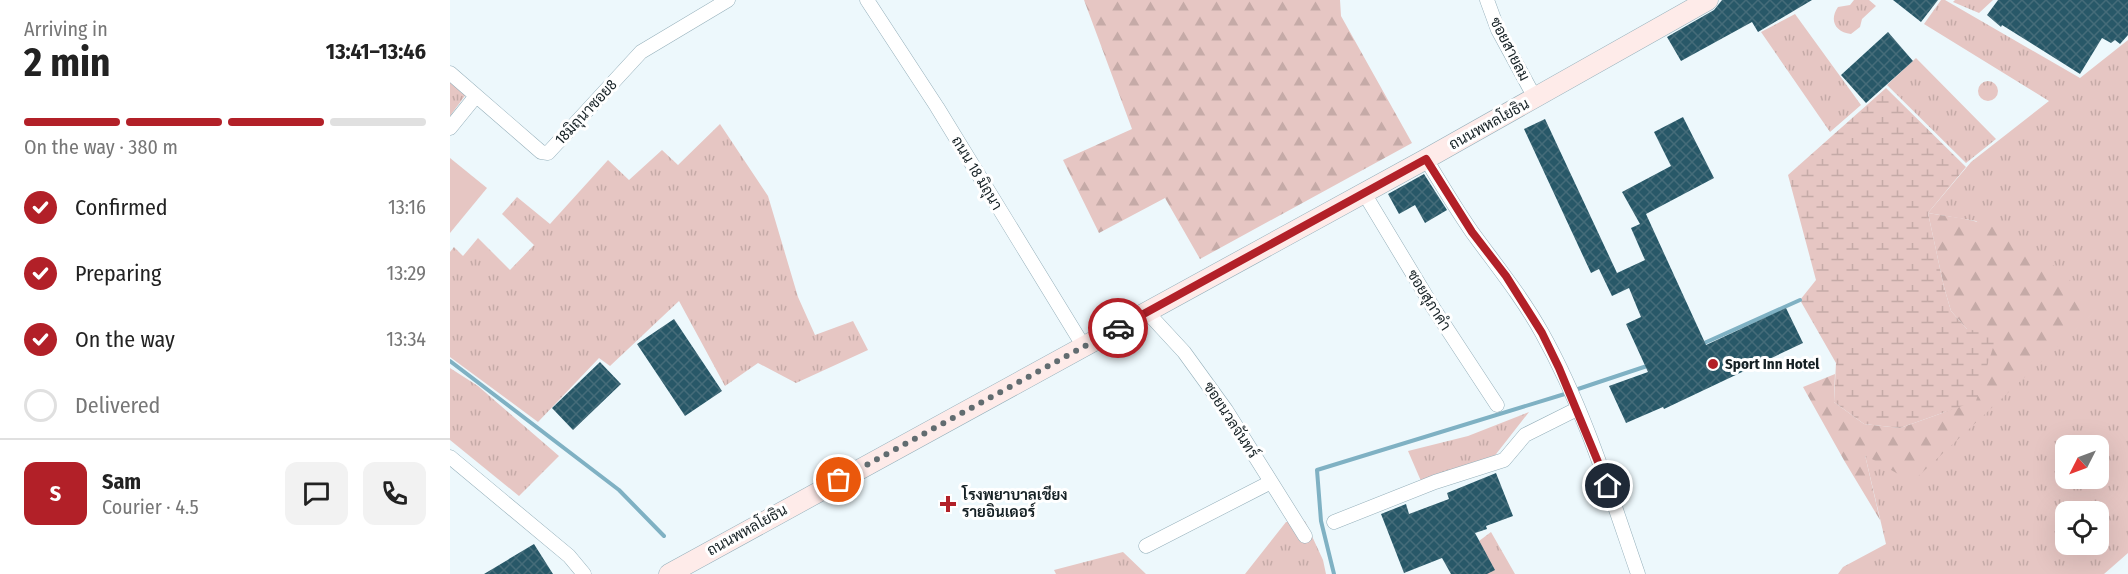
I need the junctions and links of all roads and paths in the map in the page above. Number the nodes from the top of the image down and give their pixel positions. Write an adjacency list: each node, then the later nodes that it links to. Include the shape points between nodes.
1 (728, 0): 6 (street, 18มิถุนาซอย8, via 641,52 548,153 541,152)
2 (867, 0): 12 (street, ถนน 18 มิถุนา)
3 (1487, 0): 7 (street, ซอยสายลม, via 1498,30)
4 (1708, 0): 7 (main road, ถนนพหลโยธิน)
5 (450, 74): 6 (street, 18มิถุนาซอย8)
6 (476, 96): 8 (street)
7 (1535, 98): 9 (main road, ถนนพหลโยธิน)
8 (450, 128)
9 (1426, 159): 10 (main road, ถนนพหลโยธิน); 13 (street, via 1542,333)
10 (1364, 193): 11 (main road, ถนนพหลโยธิน); 14 (street, ซอยสุภาคำ)
11 (1147, 312): 12 (main road, ถนนพหลโยธิน); 16 (street, ซอยนวลจันทร์, via 1191,362)
12 (1084, 348): 20 (main road, ถนนพหลโยธิน)
13 (1572, 397): 17 (street, via 1526,435 1504,460); 22 (street)
14 (1497, 405)
15 (450, 457): 21 (street, via 569,556)
16 (1271, 482): 18 (street, ซอยนวลจันทร์); 19 (street)
17 (1334, 522)
18 (1305, 536)
19 (1146, 546)
20 (675, 571)
21 (584, 574)
22 (1638, 574)

